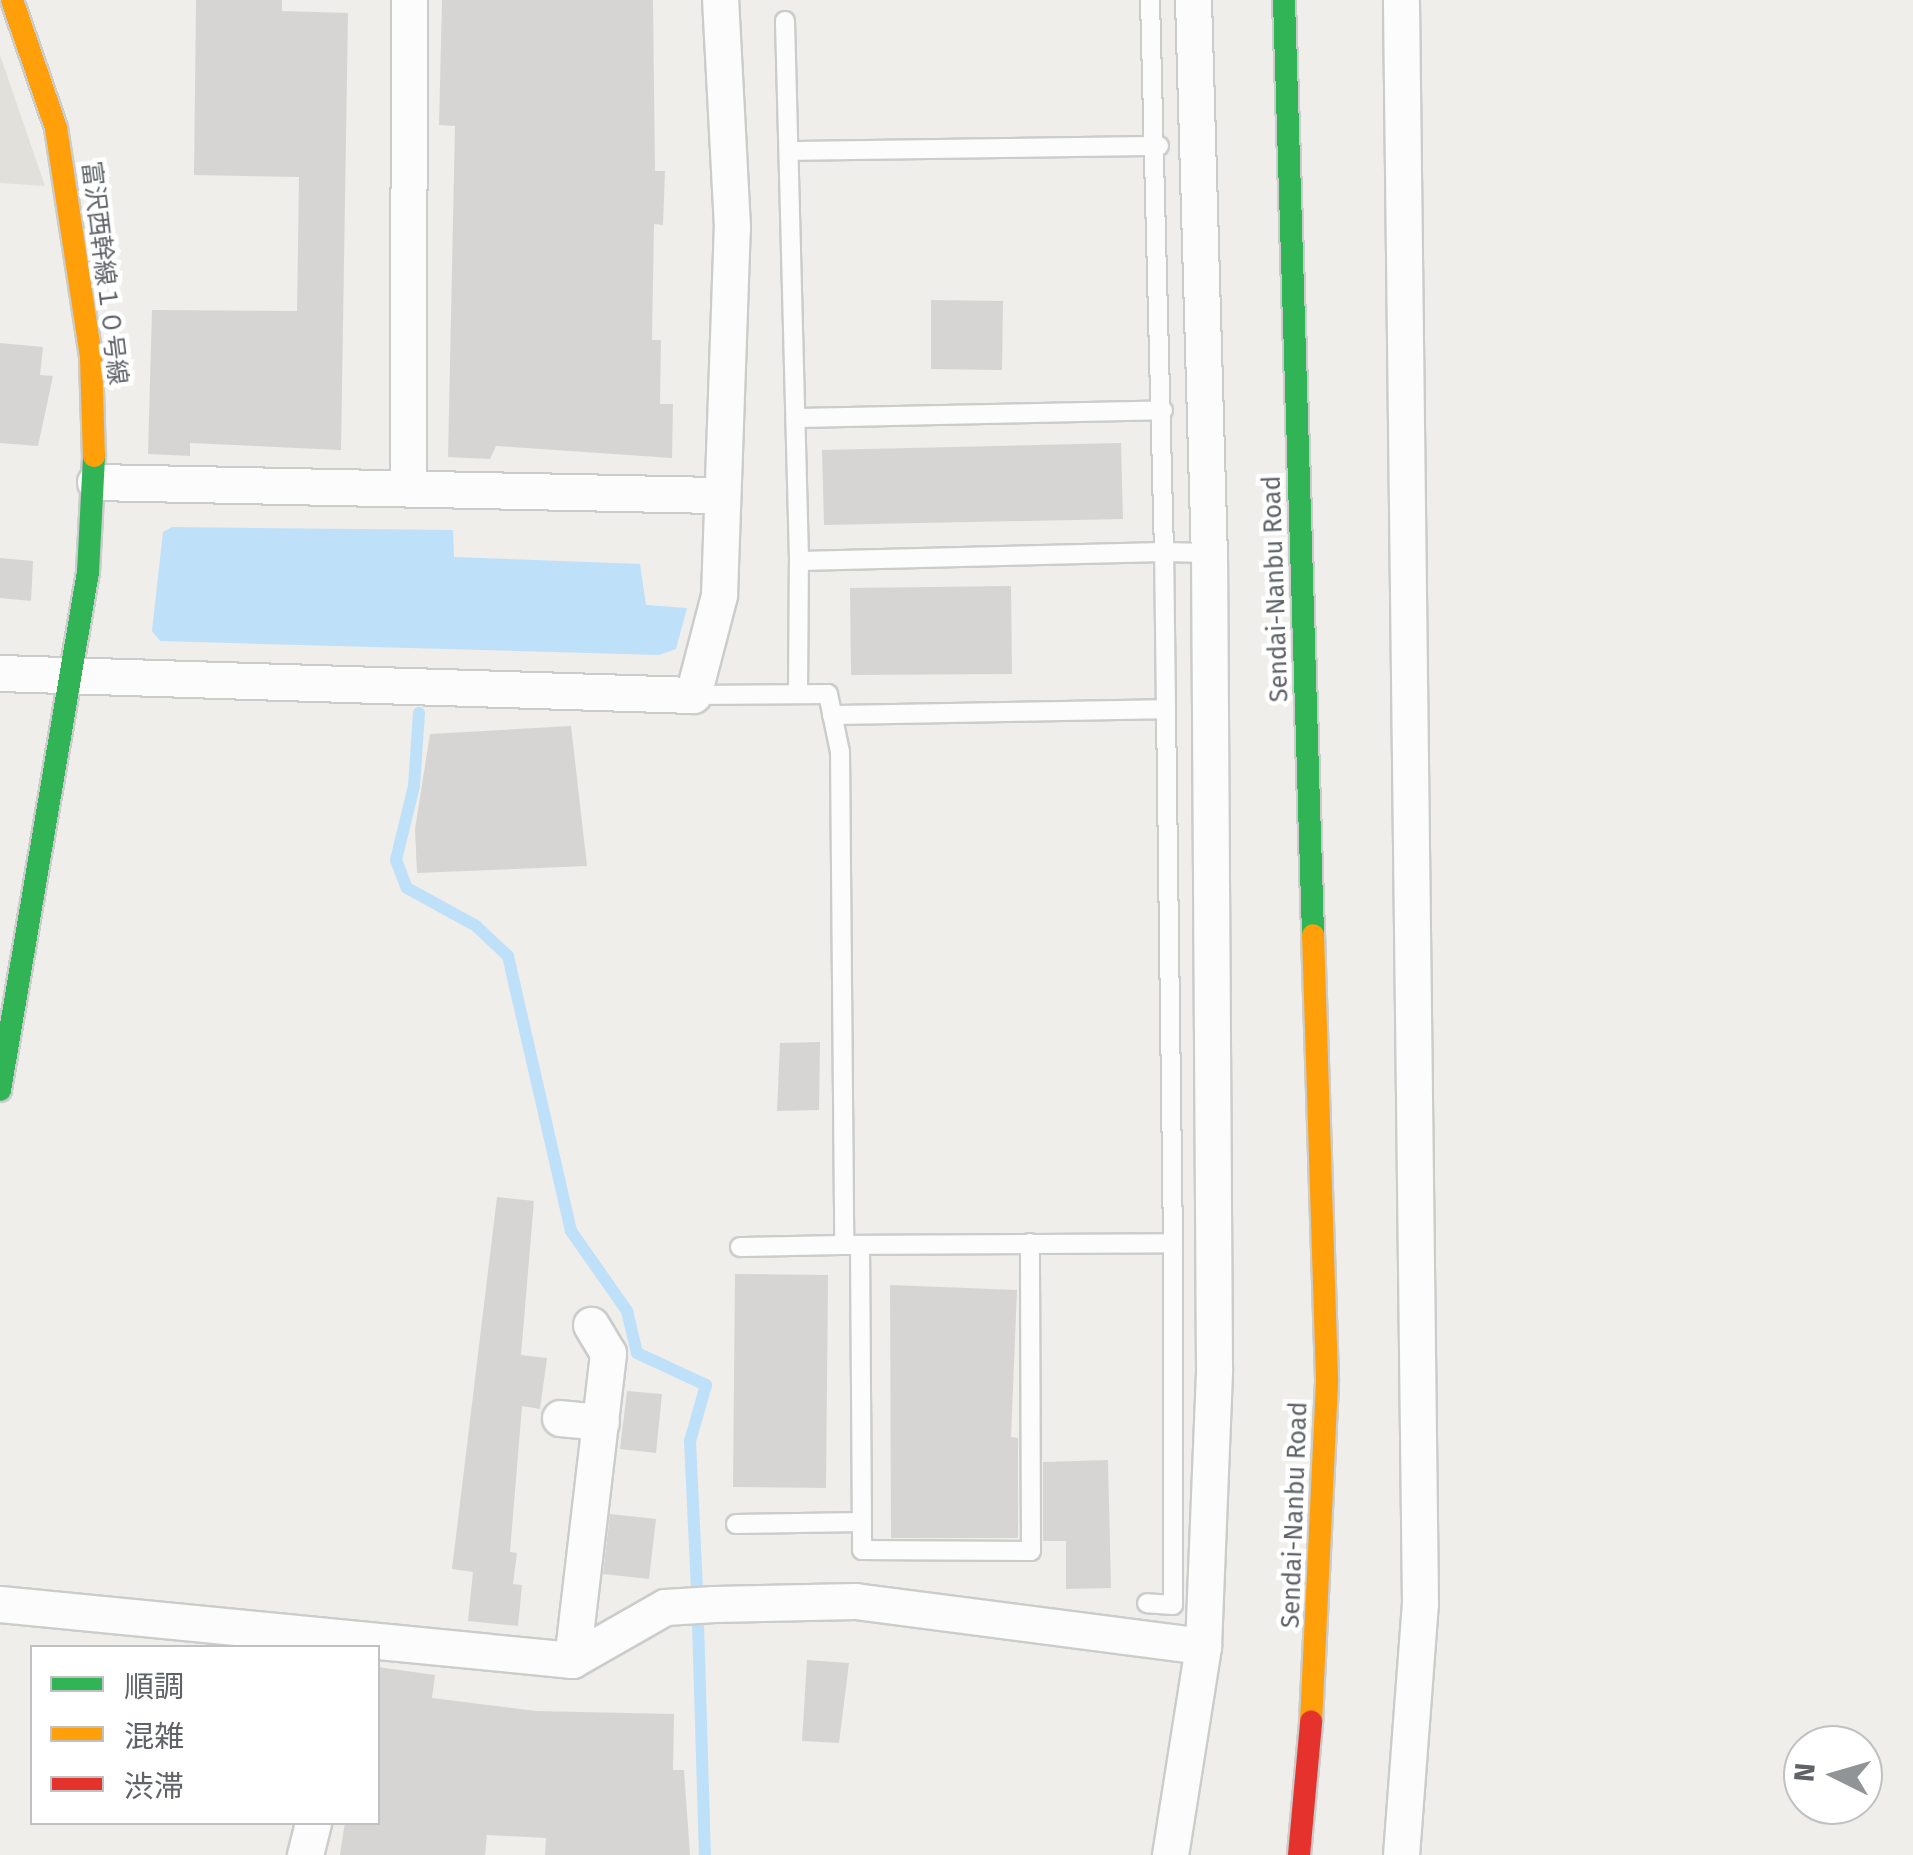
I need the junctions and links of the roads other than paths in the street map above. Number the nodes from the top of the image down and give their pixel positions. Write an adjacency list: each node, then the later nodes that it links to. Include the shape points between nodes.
1 (12, 0): 13 (main road, 富沢西幹線１０号線, via 56,128 77,245 92,357)
2 (410, 0): 14 (street)
3 (720, 0): 15 (street, via 732,228)
4 (1150, 0): 9 (lane)
5 (1193, 0): 18 (street)
6 (1284, 0): 27 (main road, Sendai-Nanbu Road)
7 (1401, 0): 47 (street, via 1420,1603)
8 (785, 21): 10 (lane)
9 (1158, 146): 10 (lane); 11 (lane)
10 (789, 151): 12 (lane)
11 (1163, 410): 12 (lane); 17 (lane)
12 (796, 418): 19 (lane)
13 (94, 482): 14 (street); 21 (main road, 富沢西幹線１０号線)
14 (408, 487): 15 (street)
15 (718, 495): 23 (street, via 718,595)
16 (1326, 514): 27 (main road, Sendai-Nanbu Road)
17 (1164, 552): 18 (lane); 19 (lane); 24 (lane)
18 (1208, 553): 40 (street, via 1214,1368)
19 (799, 561): 22 (lane)
20 (0, 672): 21 (street)
21 (71, 678): 23 (street); 26 (main road, 富沢西幹線１０号線)
22 (798, 694): 23 (lane); 25 (lane, via 828,694)
23 (693, 695)
24 (1166, 709): 25 (lane); 29 (lane)
25 (832, 715): 30 (lane, via 840,752)
26 (0, 1090)
27 (1324, 1177): 46 (main road, Sendai-Nanbu Road, via 1322,1593)
28 (1030, 1243): 29 (lane); 30 (lane); 35 (lane, via 1031,1551 862,1550)
29 (1173, 1243): 37 (lane, via 1172,1605)
30 (852, 1245): 31 (lane); 35 (lane)
31 (740, 1247)
32 (591, 1325): 34 (street, via 608,1353)
33 (560, 1418): 34 (street)
34 (601, 1422): 42 (street)
35 (862, 1522): 36 (lane)
36 (736, 1524)
37 (1147, 1602)
38 (0, 1604): 39 (street)
39 (344, 1644)
40 (1202, 1646): 42 (street, via 855,1601 714,1604 665,1607 607,1647); 45 (street)
41 (380, 1647): 42 (street)
42 (572, 1660)
43 (312, 1825): 44 (street)
44 (305, 1855)
45 (1170, 1855)
46 (1299, 1855)
47 (1401, 1855)

